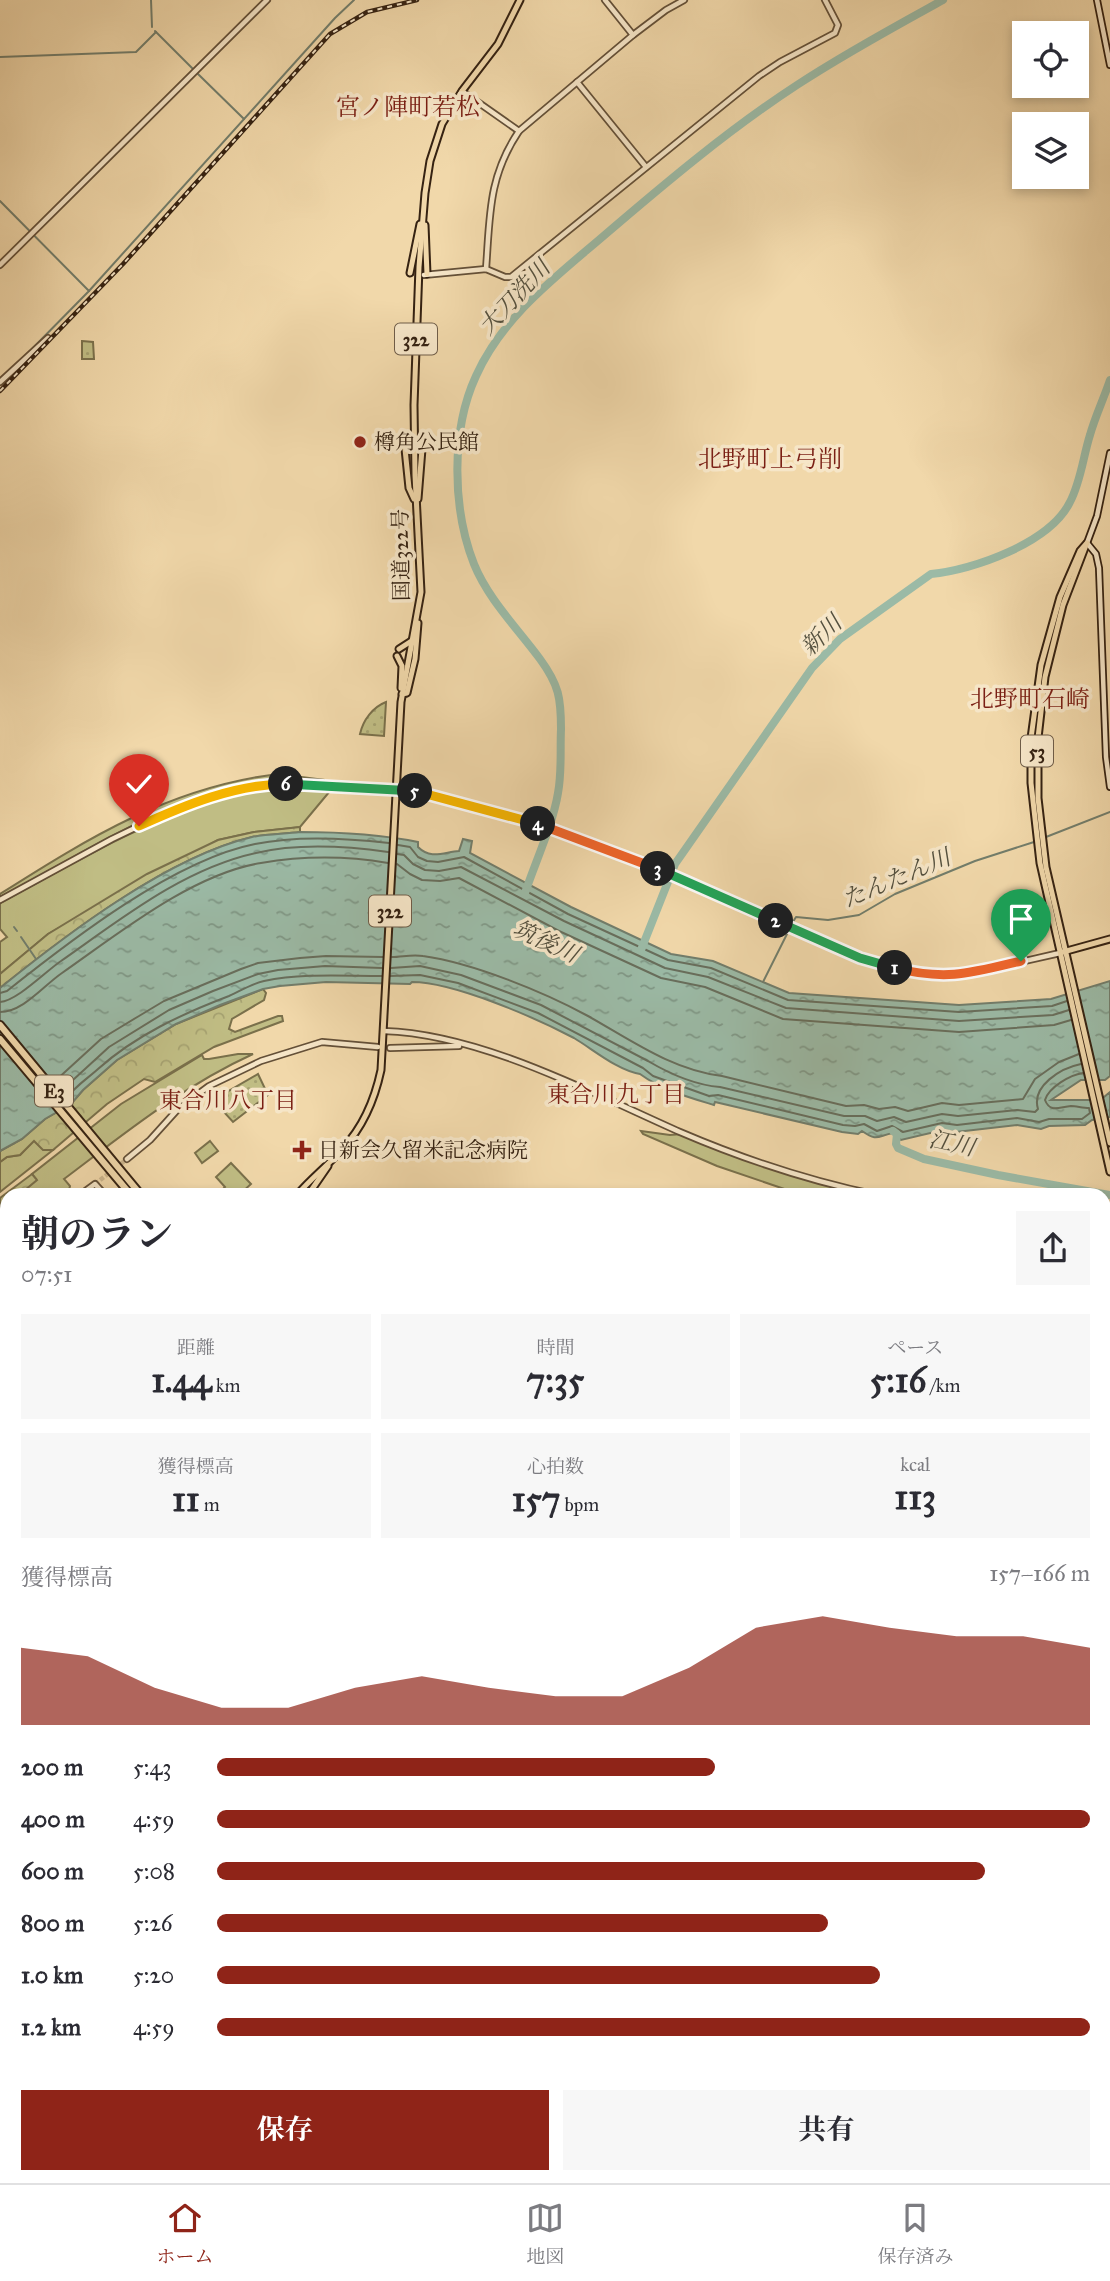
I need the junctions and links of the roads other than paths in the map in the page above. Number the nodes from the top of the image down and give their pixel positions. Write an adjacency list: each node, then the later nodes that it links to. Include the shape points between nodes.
1 (267, 0): 14 (street)
2 (520, 0): 10 (main road, 国道322号 / 322, via 498,44)
3 (605, 0): 7 (street)
4 (684, 0): 7 (street)
5 (825, 0): 12 (street, via 837,31 759,76)
6 (1097, 0): 8 (street)
7 (633, 35): 9 (street)
8 (1110, 65)
9 (577, 82): 11 (street); 12 (street)
10 (462, 91): 11 (street); 13 (main road, 国道322号 / 322, via 436,139)
11 (519, 131): 15 (street, via 492,191)
12 (646, 167): 15 (street, via 511,277)
13 (423, 215): 16 (main road); 17 (main road); 23 (main road, 国道322号 / 322, via 414,405)
14 (0, 265)
15 (486, 269): 17 (street)
16 (412, 274)
17 (426, 274)
18 (48, 338): 19 (street)
19 (0, 382)
20 (404, 439): 23 (main road, via 409,488)
21 (422, 449): 23 (main road)
22 (1110, 453): 24 (street)
23 (416, 502): 25 (main road, 国道322号 / 322, via 421,573)
24 (1087, 543): 30 (street, via 1099,568); 34 (main road, 53, via 1059,618 1039,716 1039,837)
25 (417, 616): 26 (main road, 国道322号 / 322); 29 (main road, via 415,659 407,693)
26 (413, 640): 27 (main road); 29 (main road, 国道322号 / 322)
27 (399, 649)
28 (397, 656): 29 (main road, via 402,666)
29 (402, 694): 31 (main road, 国道322号 / 322)
30 (1110, 787)
31 (396, 792): 32 (street, via 280,784 229,792 139,826); 34 (street, via 432,793 558,830 835,948 902,970 959,976); 37 (main road, 国道322号 / 322)
32 (0, 900)
33 (1110, 937): 34 (main road)
34 (1063, 952): 35 (main road, 53)
35 (1067, 968): 42 (main road, 53); 45 (main road, 53)
36 (0, 1025): 47 (highway, E3)
37 (384, 1029): 39 (street); 44 (main road, 国道322号 / 322, via 376,1090 358,1128)
38 (0, 1039): 46 (highway, E3)
39 (463, 1045): 41 (street); 50 (street, via 558,1078 729,1152)
40 (378, 1047): 43 (street, via 322,1042 261,1061 209,1087 178,1109)
41 (390, 1048)
42 (1110, 1143)
43 (127, 1159)
44 (332, 1160): 48 (main road, 国道322号 / 322); 49 (main road, 国道322号 / 322)
45 (1110, 1172)
46 (125, 1188)
47 (135, 1188)
48 (304, 1188)
49 (313, 1188)
50 (849, 1188)

